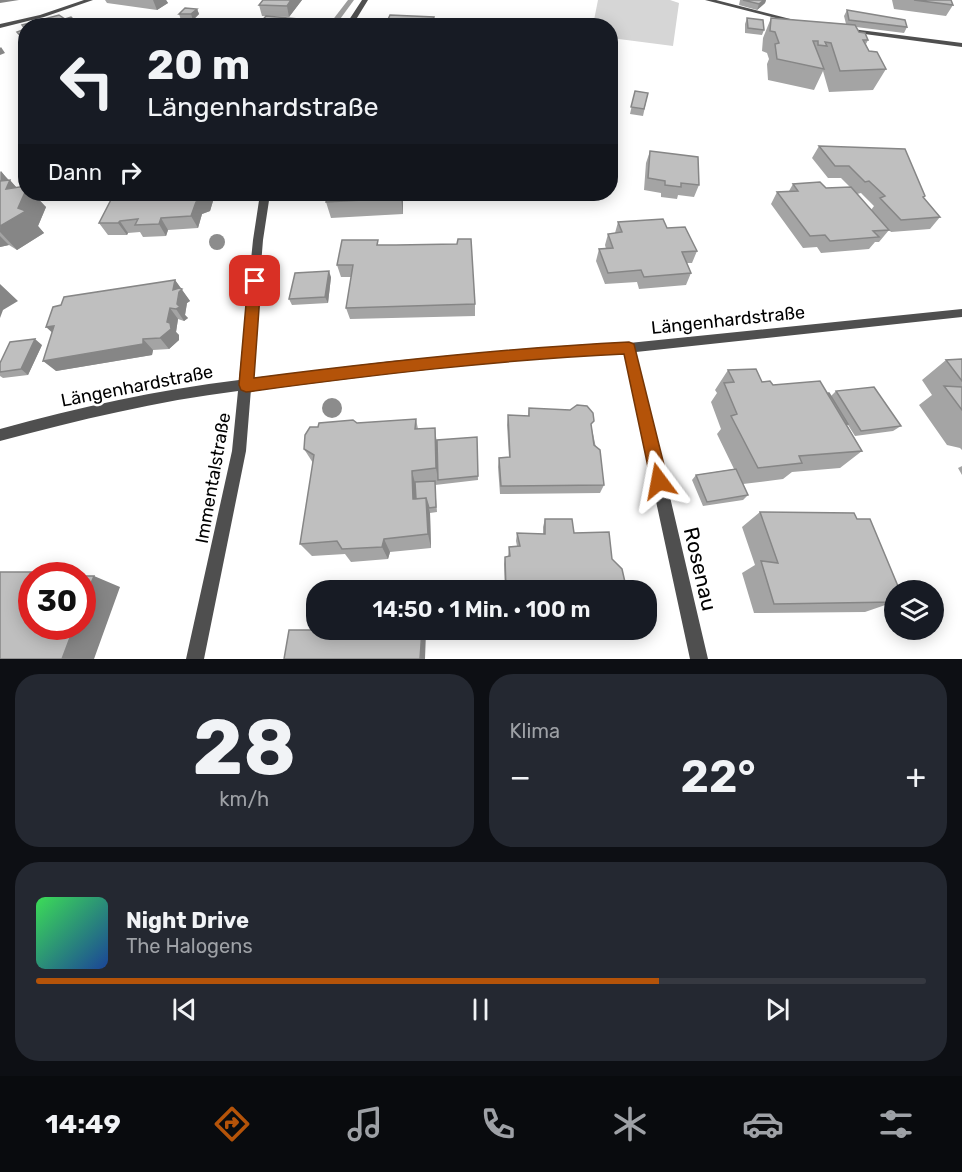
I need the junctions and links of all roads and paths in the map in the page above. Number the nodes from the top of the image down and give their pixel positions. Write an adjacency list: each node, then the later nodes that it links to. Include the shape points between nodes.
1 (90, 0): 4 (street)
2 (365, 0): 5 (street)
3 (708, 0): 7 (street)
4 (34, 18)
5 (353, 18)
6 (18, 22): 8 (street)
7 (807, 23)
8 (0, 26)
9 (838, 29): 10 (street)
10 (962, 45)
11 (264, 201): 14 (street, Immentalstraße)
12 (962, 313): 13 (street, Längenhardstraße)
13 (629, 348): 14 (street, Längenhardstraße, via 392,366); 17 (street, Rosenau)
14 (246, 385): 15 (street, Längenhardstraße, via 184,392 76,414); 16 (street, Immentalstraße, via 239,451)
15 (0, 435)
16 (195, 659)
17 (699, 659)

